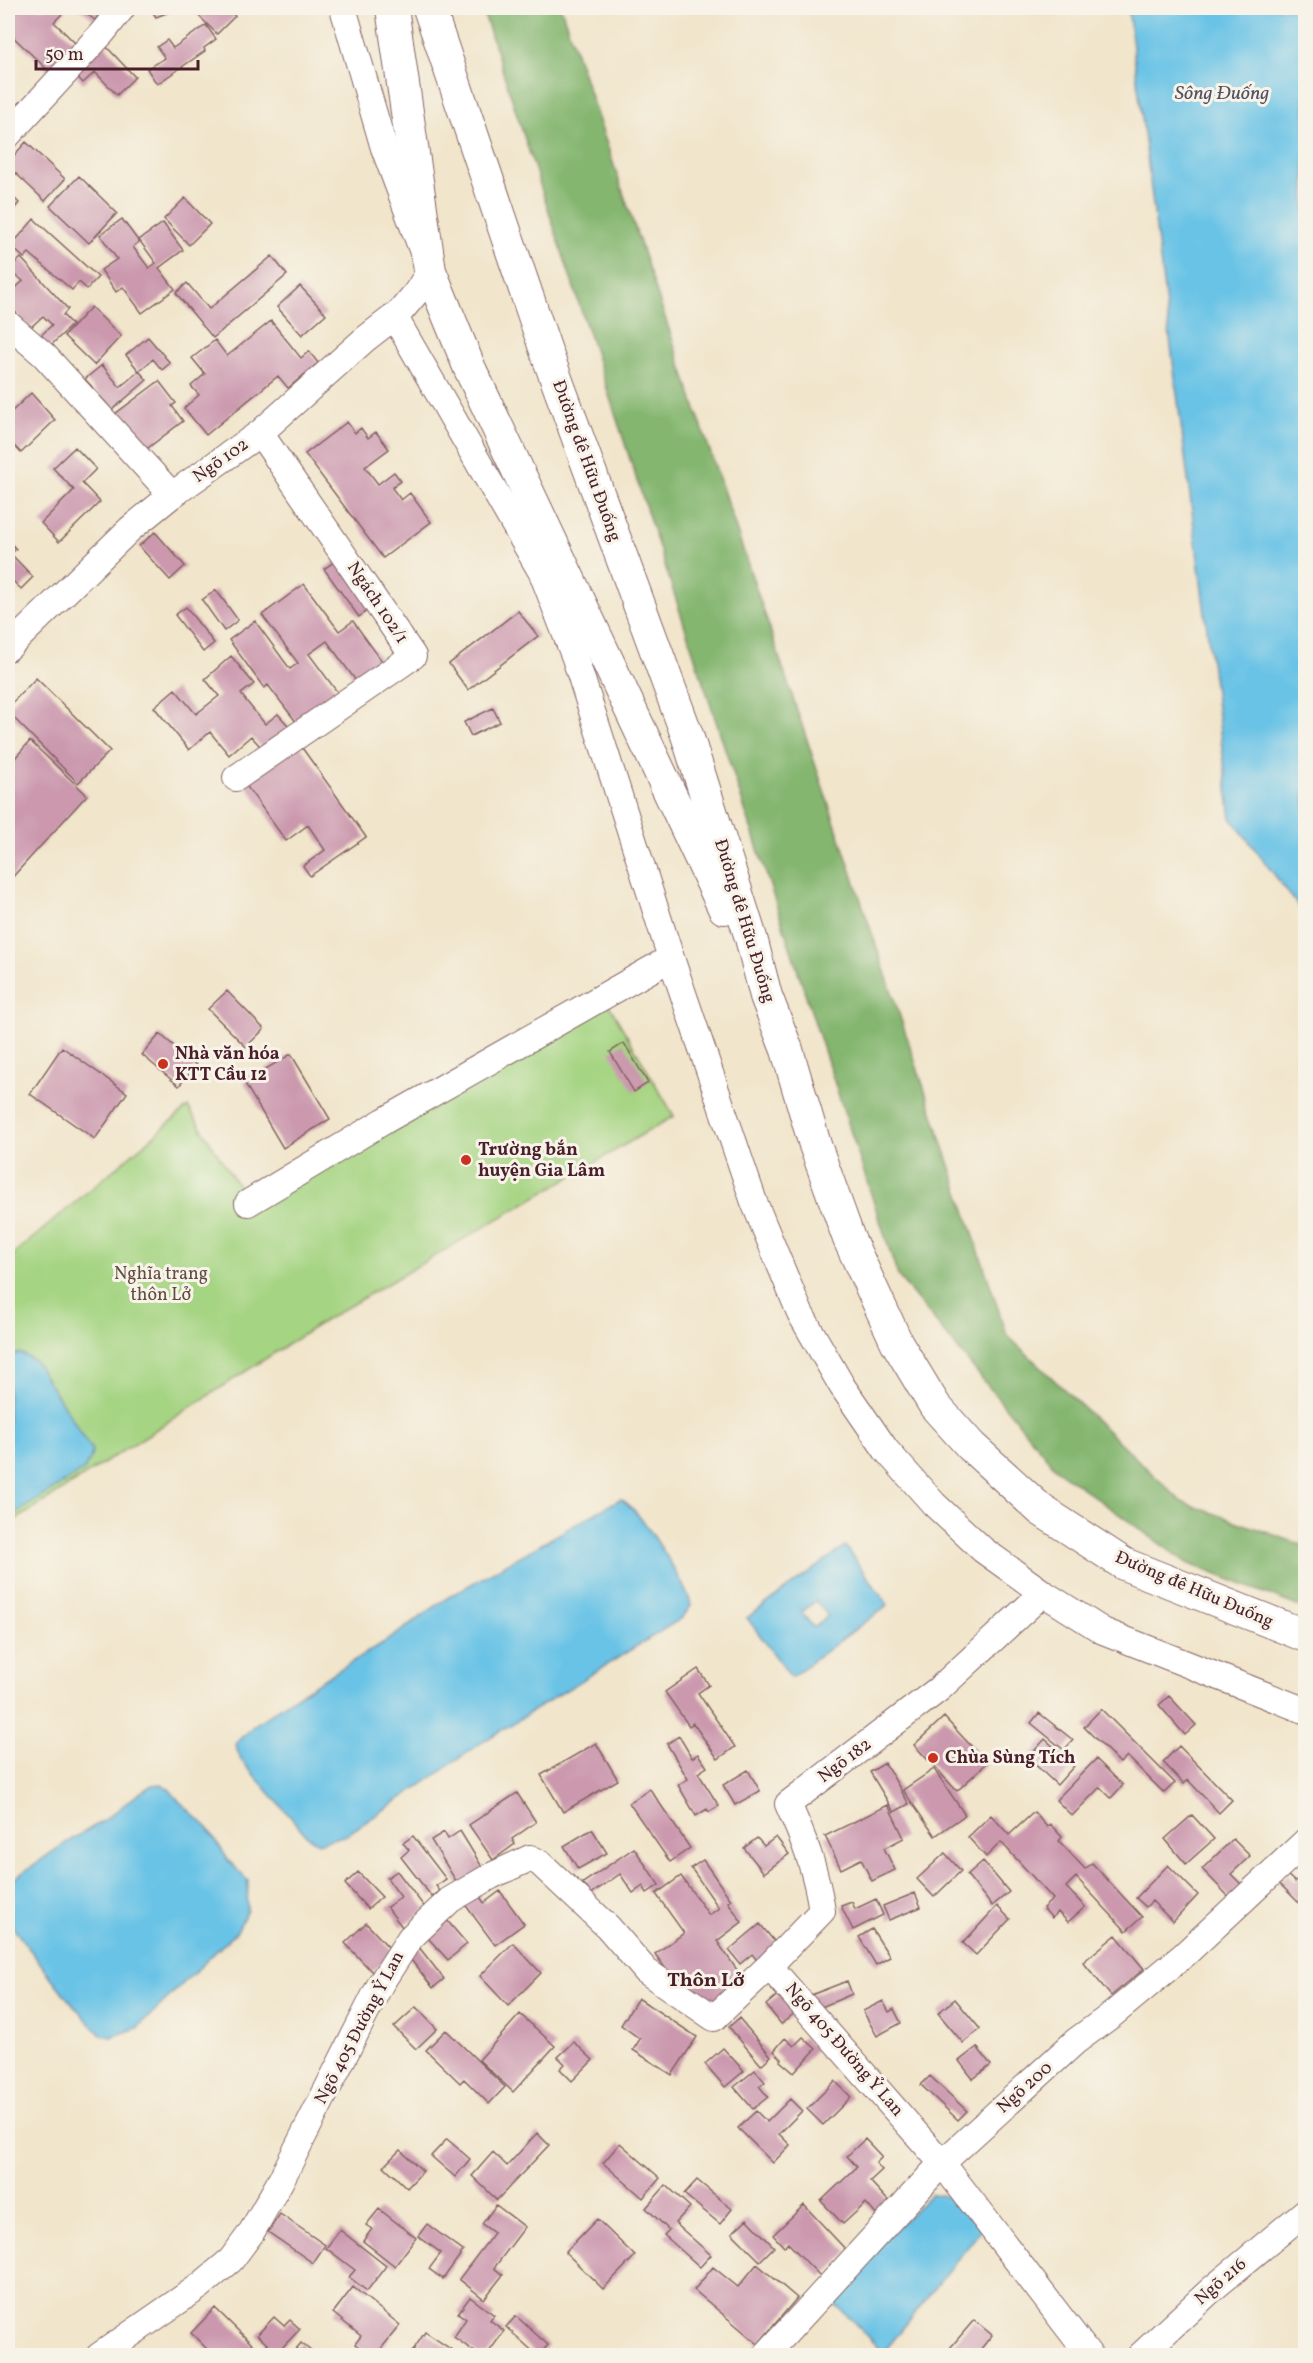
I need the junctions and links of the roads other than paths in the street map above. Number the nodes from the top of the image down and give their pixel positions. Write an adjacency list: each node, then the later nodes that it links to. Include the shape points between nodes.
1 (122, 8): 5 (street)
2 (343, 8): 6 (street, via 384,148)
3 (392, 8): 6 (main road)
4 (429, 8): 14 (main road, Đường đê Hữu Đuống, via 547,354 687,735)
5 (8, 135)
6 (430, 271): 7 (street, Ngõ 102); 14 (main road, via 470,369)
7 (394, 316): 9 (street, Ngõ 102); 13 (street, via 542,573 575,658)
8 (8, 324): 10 (street, via 44,355)
9 (260, 433): 10 (street, Ngõ 102); 12 (street, Ngách 102/1, via 413,656)
10 (172, 495): 11 (street, Ngõ 102, via 130,529)
11 (8, 648)
12 (236, 778)
13 (671, 958): 15 (street); 16 (street, via 754,1203 800,1313 842,1386 886,1450 934,1504 983,1550)
14 (766, 996): 17 (main road, Đường đê Hữu Đuống, via 849,1239 897,1343 935,1406 971,1446 1041,1510 1124,1564)
15 (248, 1203)
16 (1043, 1593): 18 (street, via 1103,1631); 20 (street, Ngõ 182, via 939,1689 788,1804 806,1843 822,1911)
17 (1305, 1636)
18 (1305, 1711)
19 (1305, 1841): 21 (street, Ngõ 200, via 1184,1955 1076,2041)
20 (770, 1966): 21 (street, Ngõ 405 Đường Ỷ Lan); 23 (street, Ngõ 405 Đường Ỷ Lan, via 714,2018 646,1971 608,1927 536,1860 524,1860 471,1887 429,1917 394,1959 281,2180 231,2260 169,2310)
21 (942, 2163): 24 (street, Ngõ 200); 25 (street, Ngõ 405 Đường Ỷ Lan)
22 (1305, 2211): 26 (street, Ngõ 216)
23 (99, 2355)
24 (765, 2355)
25 (1090, 2355)
26 (1140, 2355)

